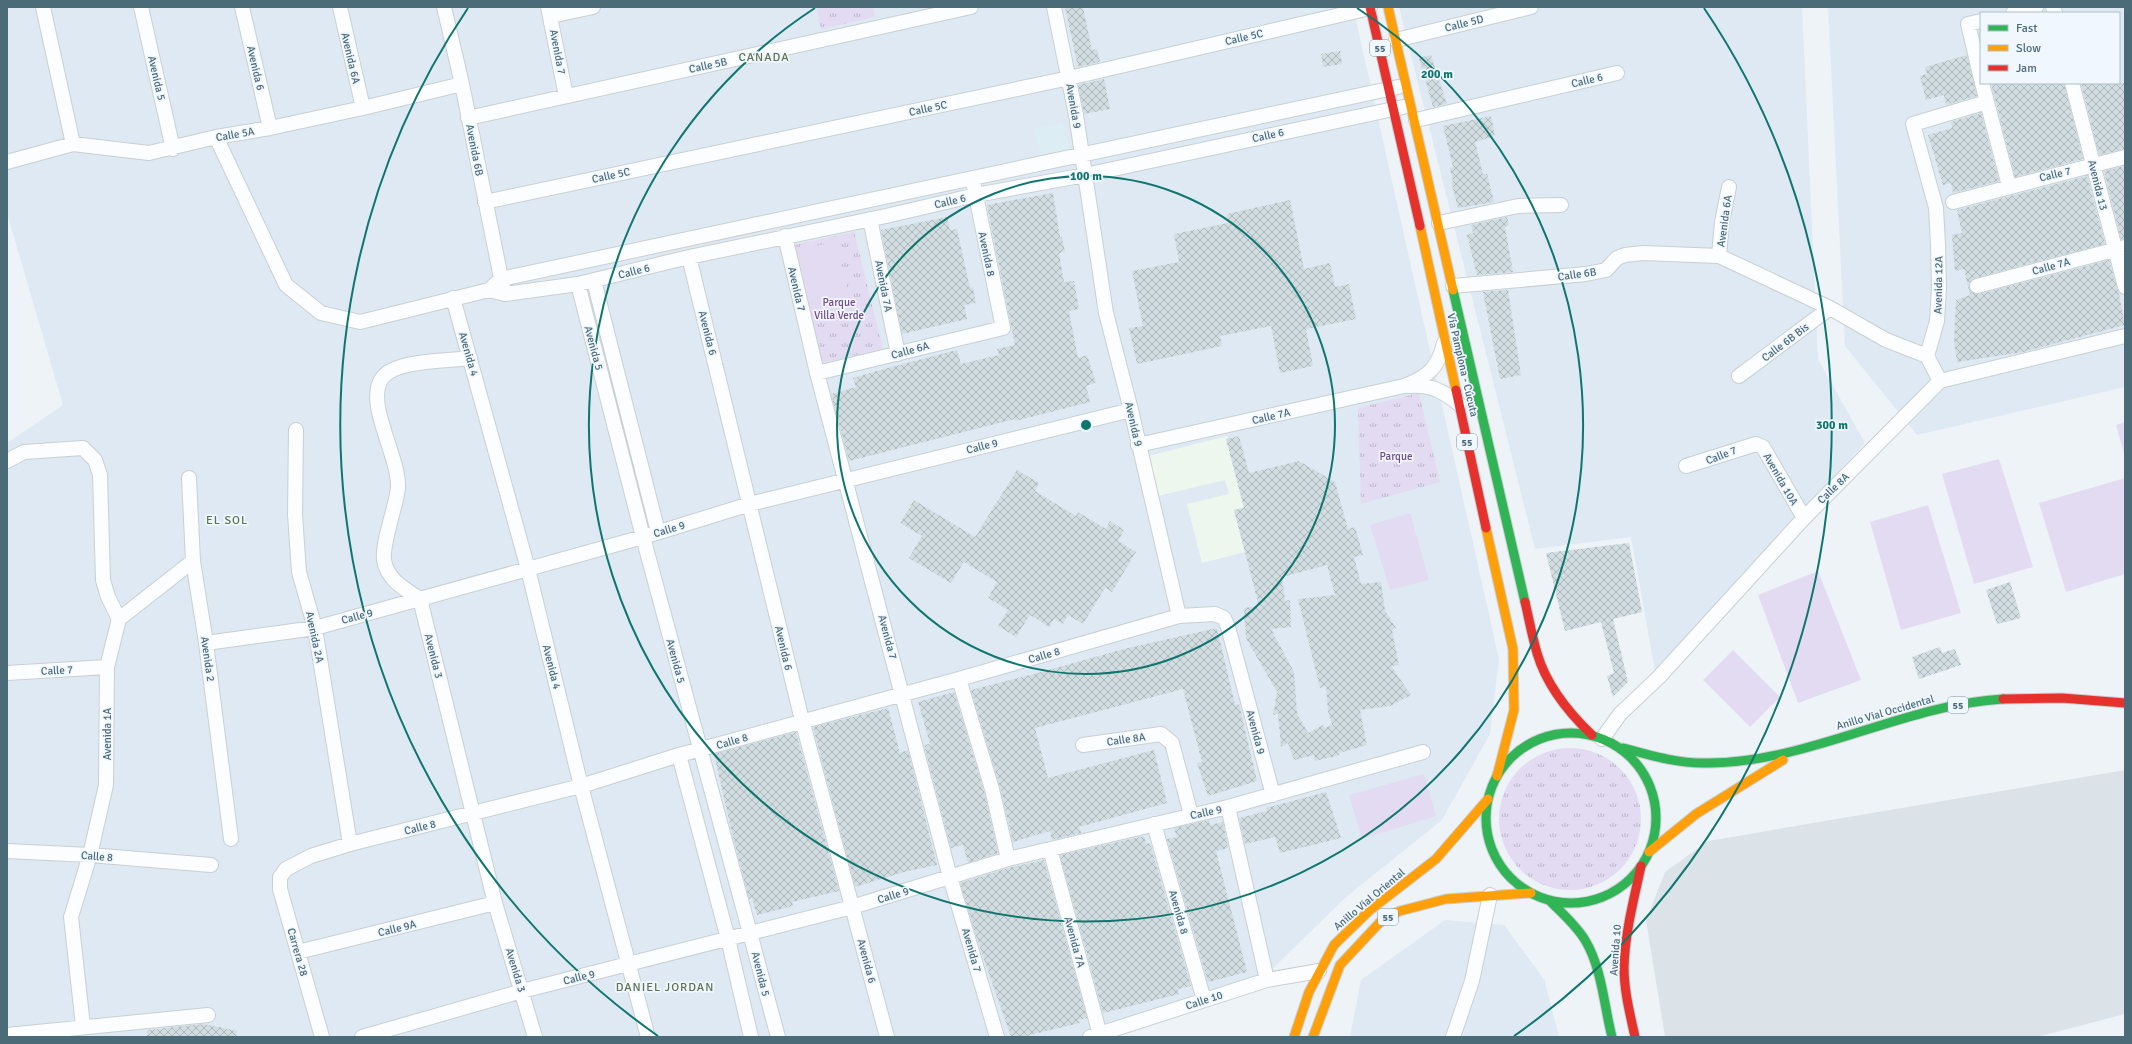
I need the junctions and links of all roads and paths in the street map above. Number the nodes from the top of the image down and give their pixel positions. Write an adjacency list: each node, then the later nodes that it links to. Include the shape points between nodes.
1 (141, 7): 35 (street, Avenida 5)
2 (242, 7): 32 (street, Avenida 6)
3 (340, 7): 28 (street, Avenida 6A)
4 (444, 7): 20 (street, Avenida 6B)
5 (593, 7): 13 (street)
6 (971, 7): 25 (street, Calle 5B)
7 (1054, 7): 19 (street, Avenida 9)
8 (1388, 7): 16 (main road, Vía Pamplona - Cúcuta / 55)
9 (1531, 7): 16 (street, Calle 5D)
10 (2036, 7): 14 (street)
11 (1370, 8): 19 (street, Calle 5C); 24 (main road, Vía Pamplona - Cúcuta / 55)
12 (41, 9): 34 (street)
13 (549, 11): 25 (street, Avenida 7)
14 (2016, 12)
15 (1974, 22): 17 (street)
16 (1396, 40): 23 (main road, Vía Pamplona - Cúcuta / 55)
17 (1980, 71)
18 (1617, 73): 31 (street, Calle 6)
19 (1069, 78): 36 (street, Avenida 9); 46 (street, Calle 5C)
20 (462, 84): 28 (street, Calle 5A); 30 (street, Avenida 6B)
21 (1982, 84): 26 (street)
22 (2072, 84): 39 (street, Avenida 13)
23 (1407, 85): 24 (street, Calle 6); 27 (main road, Vía Pamplona - Cúcuta / 55)
24 (1390, 89): 29 (main road, Vía Pamplona - Cúcuta / 55); 36 (street, Calle 6)
25 (566, 96): 30 (street, Calle 5B)
26 (1987, 102): 42 (street); 70 (street, Avenida 12A, via 1913,124 1936,208 1939,288 1937,321)
27 (1412, 105): 29 (street, Calle 6); 31 (main road, Vía Pamplona - Cúcuta / 55)
28 (363, 108): 32 (street, Calle 5A)
29 (1394, 108): 40 (street, Calle 6); 68 (main road, Vía Pamplona - Cúcuta / 55)
30 (468, 118): 46 (street, Avenida 6B)
31 (1416, 120): 51 (main road, Vía Pamplona - Cúcuta / 55)
32 (270, 128): 33 (street, Calle 5A)
33 (216, 137): 35 (street, Calle 5A); 64 (street, Calle 6, via 286,285 321,313 360,322)
34 (73, 144): 35 (street, Calle 5A, via 149,153); 38 (street, Calle 5A)
35 (173, 148)
36 (1082, 156): 40 (street, Avenida 9); 41 (street, Calle 6)
37 (2125, 157): 39 (street, Calle 7)
38 (7, 162)
39 (2093, 166): 42 (street, Calle 7); 53 (street, Avenida 13)
40 (1085, 175): 44 (street, Calle 6); 77 (street, Avenida 9, via 1106,312)
41 (973, 179): 44 (street, Avenida 8); 45 (street, Calle 6)
42 (2009, 186): 47 (street)
43 (1729, 187): 54 (street, Avenida 6A)
44 (976, 195): 49 (street, Calle 6); 66 (street, Avenida 8)
45 (883, 198): 49 (street); 56 (street, Calle 6)
46 (485, 202): 56 (street, Avenida 6B)
47 (1953, 202)
48 (1561, 205): 51 (street, via 1518,206)
49 (886, 216): 50 (street, Calle 6)
50 (870, 219): 52 (street, Calle 6); 69 (street, Avenida 7A)
51 (1439, 223): 59 (main road, Vía Pamplona - Cúcuta / 55)
52 (785, 236): 55 (street, Calle 6); 72 (street, Avenida 7)
53 (2120, 249): 60 (street, Calle 7A); 61 (street, Avenida 13)
54 (1719, 256): 59 (street, Calle 6B, via 1626,254 1617,258 1606,270 1586,274); 65 (street)
55 (689, 257): 57 (street, Calle 6); 85 (street, Avenida 6)
56 (501, 279): 62 (street, Calle 6); 63 (street, Avenida 6B)
57 (594, 281): 58 (street, Calle 6); 87 (street, Avenida 5)
58 (578, 284): 63 (street, Calle 6); 88 (street, Avenida 5)
59 (1454, 286): 102 (main road, Vía Pamplona - Cúcuta / 55, via 1537,654 1562,703 1576,721)
60 (1977, 286)
61 (2125, 287)
62 (489, 290): 63 (street, Calle 6); 64 (street, Calle 6)
63 (505, 294)
64 (453, 298): 71 (street, Avenida 4)
65 (1830, 308): 70 (street, via 1886,340); 73 (street, Calle 6B Bis)
66 (1002, 328): 69 (street, Calle 6A)
67 (2125, 336): 74 (street)
68 (1445, 341): 75 (street, Calle 7A, via 1441,356 1432,370 1420,380); 76 (main road, Vía Pamplona - Cúcuta / 55)
69 (898, 354): 72 (street, Calle 6A)
70 (1927, 356): 74 (street)
71 (470, 358): 90 (street, Avenida 4); 91 (street, via 406,364 393,368 383,377 377,388 378,409 393,453 398,487 384,560 390,576 399,586)
72 (817, 373): 84 (street, Avenida 7)
73 (1739, 376)
74 (1940, 381): 86 (street, Calle 8A)
75 (1404, 386): 76 (street, Calle 7A, via 1434,388); 80 (street, Calle 7A)
76 (1459, 404): 109 (main road, Vía Pamplona - Cúcuta / 55, via 1513,649 1514,710)
77 (1131, 410): 80 (street, Avenida 9); 84 (street, Calle 9)
78 (296, 430): 94 (street, Avenida 2A, via 295,515 299,572)
79 (1756, 444): 82 (street, Calle 7); 86 (street, Avenida 10A, via 1763,447)
80 (1138, 445): 92 (street, Avenida 9)
81 (7, 461): 93 (street, via 24,452 83,448 95,460 100,475 103,580)
82 (1686, 466)
83 (189, 478): 89 (street, Avenida 2)
84 (846, 480): 85 (street, Calle 9); 99 (street, Avenida 7)
85 (750, 504): 87 (street, Calle 9); 101 (street, Avenida 6)
86 (1804, 518): 102 (street, Calle 8A, via 1659,677)
87 (658, 532): 88 (street, Calle 9)
88 (643, 537): 90 (street, Calle 9); 105 (street, Avenida 5)
89 (193, 561): 93 (street); 95 (street, Avenida 2)
90 (528, 569): 91 (street, Calle 9); 110 (street, Avenida 4)
91 (420, 599): 94 (street, Calle 9); 114 (street, Avenida 3)
92 (1180, 616): 98 (street, Calle 8); 111 (street, Avenida 9, via 1215,614 1224,618)
93 (119, 619): 96 (street, Avenida 1A)
94 (315, 628): 95 (street, Calle 9); 118 (street, Avenida 2A)
95 (206, 643): 117 (street, Avenida 2)
96 (107, 668): 97 (street, Calle 7); 122 (street, Avenida 1A, via 106,786)
97 (7, 673)
98 (959, 679): 99 (street, Calle 8); 123 (street, via 992,789)
99 (903, 694): 101 (street, Calle 8); 127 (street, Avenida 7)
100 (2125, 703): 107 (main road, Anillo Vial Occidental / 55, via 2060,696 1960,704 1920,713)
101 (802, 720): 105 (street, Calle 8); 132 (street, Avenida 6)
102 (1597, 737): 104 (main road, 55); 109 (main road, 55, via 1574,733 1556,734 1538,740 1508,761)
103 (1083, 745): 115 (street, Calle 8A, via 1161,734 1168,738 1172,743)
104 (1617, 746): 107 (main road, Anillo Vial Occidental / 55, via 1669,762 1698,764 1732,764); 121 (main road, 55, via 1642,770 1650,785 1656,819)
105 (700, 750): 108 (street, Calle 8); 133 (street, Avenida 5)
106 (1423, 752): 111 (street, Calle 9)
107 (1796, 752): 121 (main road, Anillo Vial Occidental / 55, via 1714,802)
108 (679, 755): 110 (street, Calle 8); 134 (street)
109 (1497, 776): 112 (main road, 55)
110 (581, 786): 114 (street, Calle 8); 136 (street, Avenida 4)
111 (1273, 795): 113 (street, Calle 9)
112 (1488, 799): 128 (main road, 55, via 1487,836 1493,853 1511,878); 137 (main road, Anillo Vial Oriental / 55, via 1436,859 1350,928 1334,945)
113 (1228, 807): 115 (street, Calle 9); 138 (street)
114 (472, 814): 118 (street, Calle 8); 131 (street, Avenida 3)
115 (1191, 815): 116 (street, Calle 9)
116 (1154, 824): 119 (street, Calle 9); 140 (street, Avenida 8)
117 (231, 838)
118 (350, 844): 126 (street, Calle 8, via 311,856)
119 (1050, 849): 123 (street, Calle 9); 144 (street, Avenida 7A)
120 (7, 851): 122 (street, Calle 8)
121 (1649, 852): 125 (main road, 55)
122 (90, 855): 124 (street, Calle 8); 142 (street, Avenida 1A, via 71,917)
123 (1008, 859): 127 (street, Calle 9)
124 (211, 865)
125 (1641, 866): 130 (main road, 55, via 1611,893 1591,901); 157 (main road, Avenida 10, via 1628,923 1624,965 1627,1003)
126 (286, 869): 135 (street, Carrera 28, via 280,877 280,889)
127 (950, 877): 132 (street, Calle 9); 152 (street, Avenida 7)
128 (1531, 893): 129 (main road, 55); 130 (main road, 55)
129 (1490, 895): 154 (main road, 55, via 1446,899 1400,911 1383,919 1368,932 1340,965); 155 (street, via 1472,981)
130 (1550, 901): 156 (main road, Avenida 10, via 1568,918 1586,941)
131 (495, 903): 135 (street, Calle 9A); 139 (street, Avenida 3)
132 (852, 907): 133 (street, Calle 9); 151 (street, Avenida 6)
133 (751, 932): 134 (street, Calle 9); 150 (street, Avenida 5)
134 (728, 939): 136 (street, Calle 9); 149 (street)
135 (298, 952): 145 (street, Carrera 28)
136 (629, 965): 139 (street, Calle 9); 148 (street, Avenida 4)
137 (1319, 971): 138 (street, Calle 10); 153 (main road, Anillo Vial Oriental / 55)
138 (1267, 980): 140 (street, Calle 10)
139 (522, 990): 146 (street, Calle 9); 147 (street, Avenida 3)
140 (1204, 1000): 144 (street, Calle 10)
141 (208, 1014): 142 (street)
142 (83, 1026): 143 (street)
143 (7, 1035)
144 (1095, 1036)
145 (322, 1037)
146 (362, 1037)
147 (535, 1037)
148 (648, 1037)
149 (751, 1037)
150 (778, 1037)
151 (887, 1037)
152 (997, 1037)
153 (1294, 1037)
154 (1313, 1037)
155 (1453, 1037)
156 (1612, 1037)
157 (1635, 1037)

